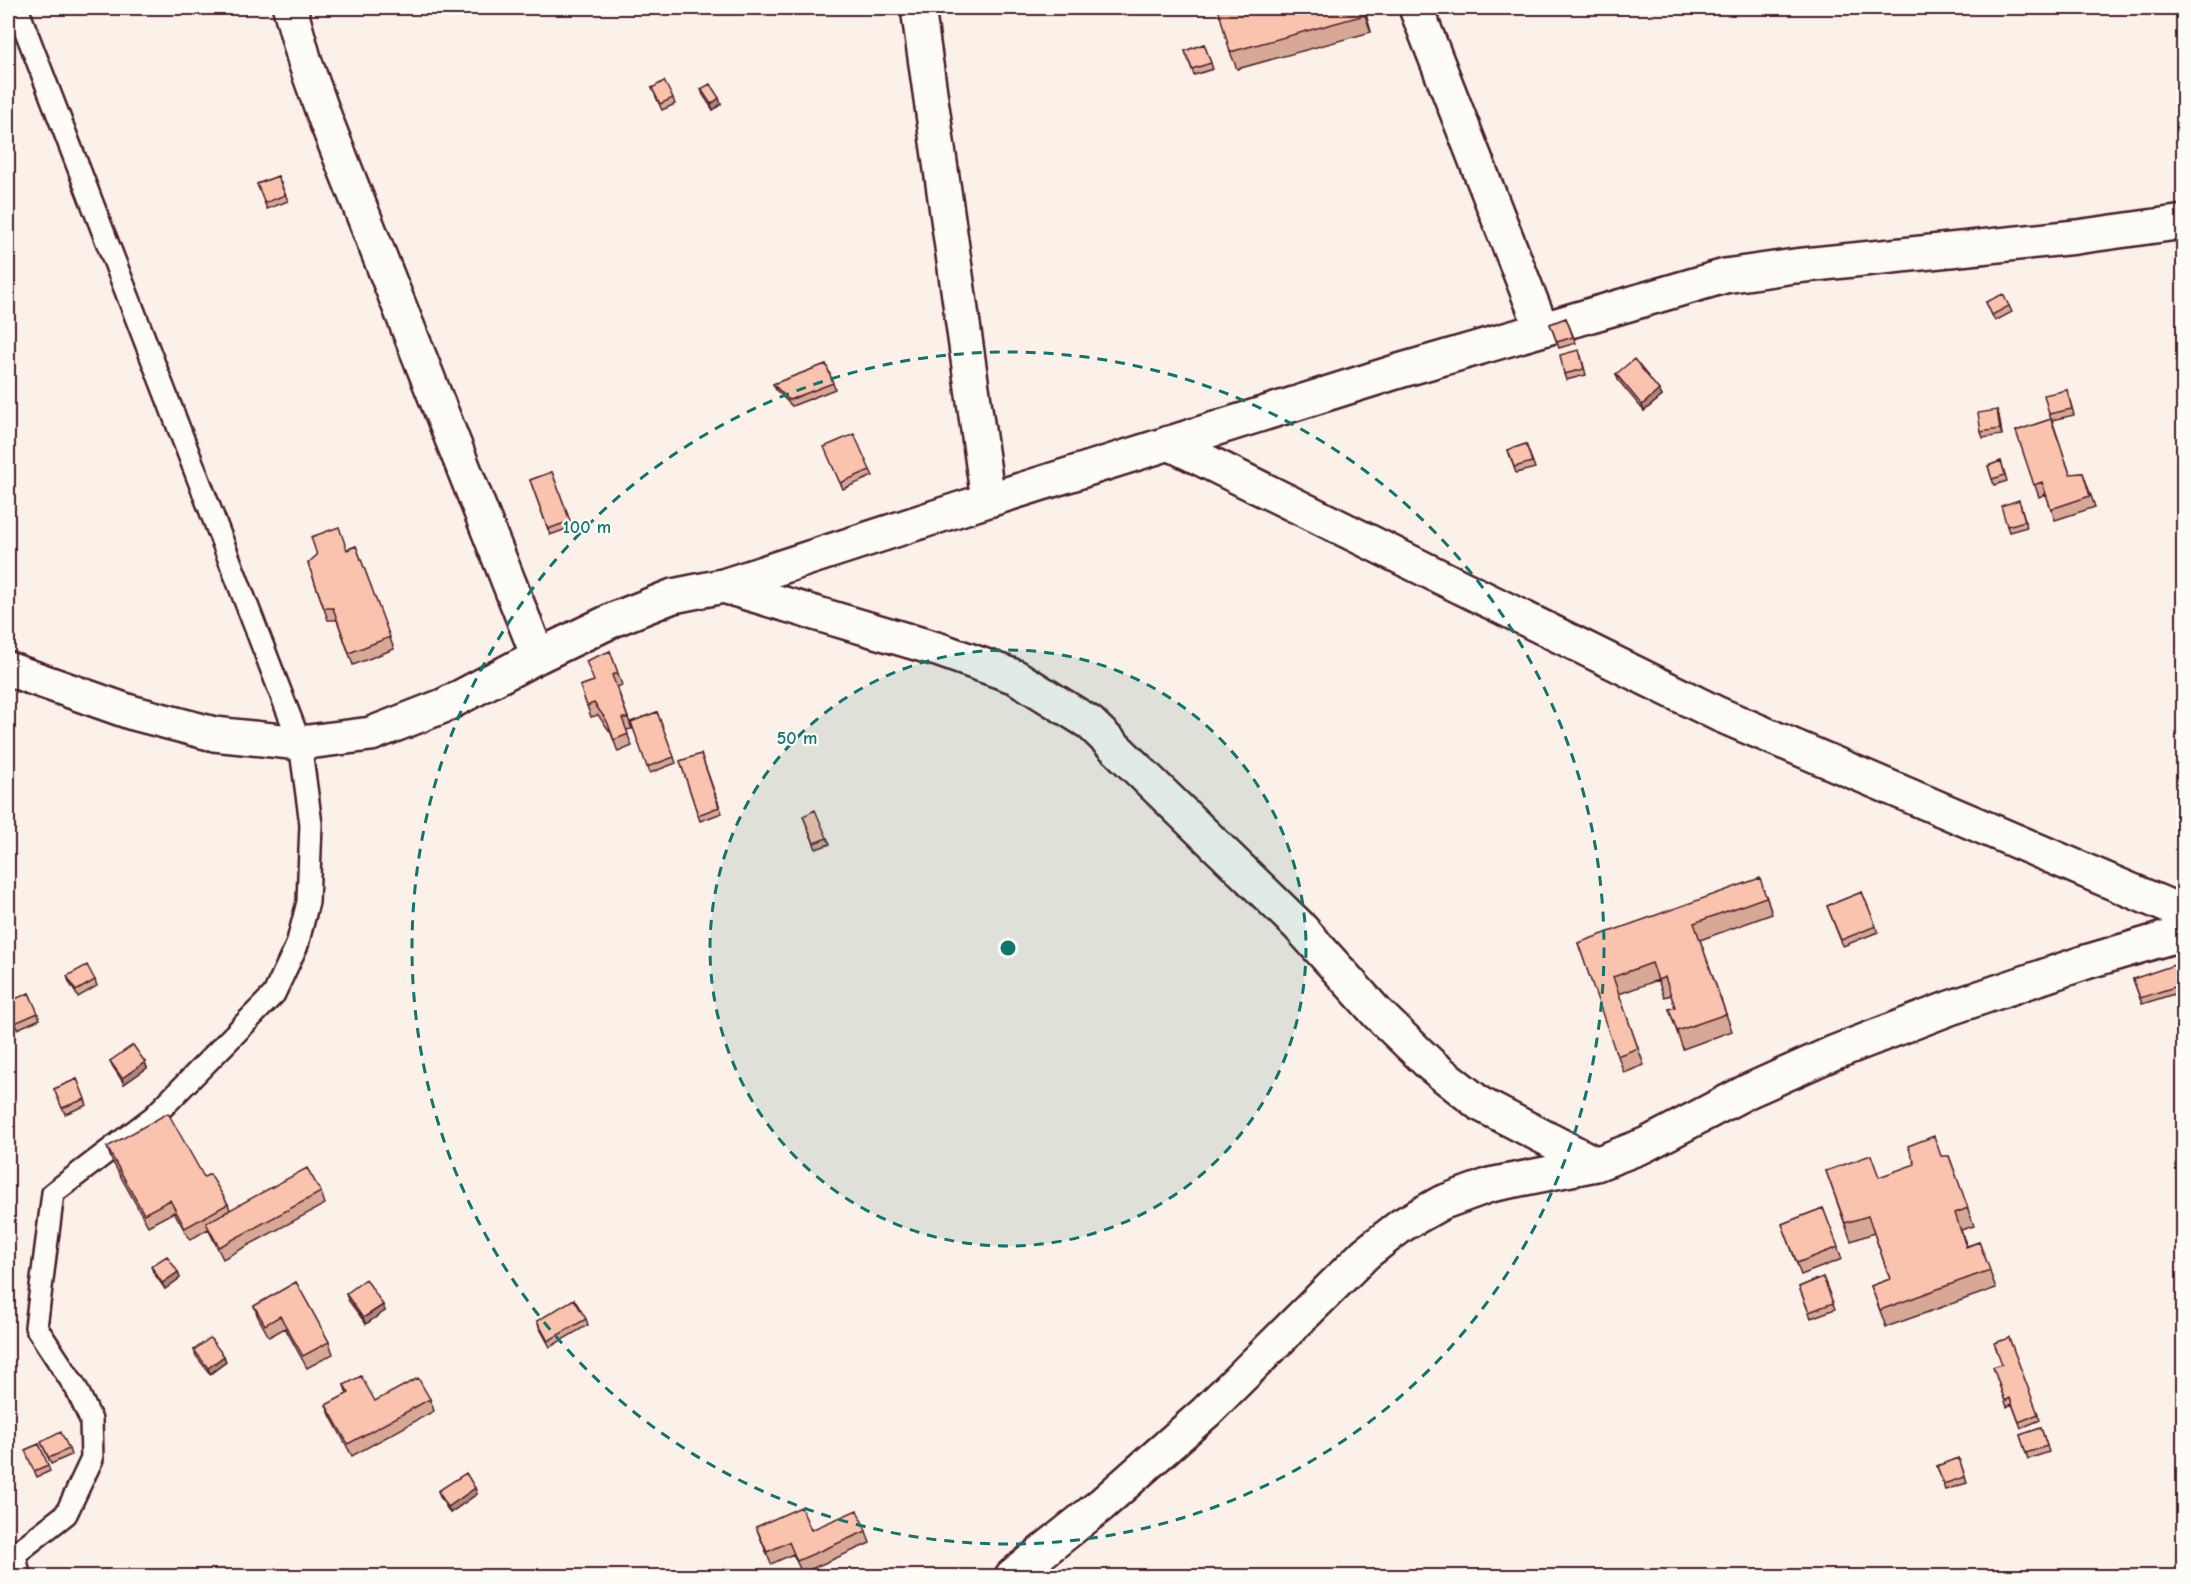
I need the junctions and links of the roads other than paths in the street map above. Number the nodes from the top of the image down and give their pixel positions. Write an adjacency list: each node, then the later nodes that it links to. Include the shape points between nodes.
1 (17, 8): 12 (lane)
2 (290, 8): 10 (street, via 304,62 326,121)
3 (918, 8): 8 (street)
4 (1416, 8): 6 (street)
5 (2184, 222): 6 (street, via 1725,276)
6 (1542, 329): 7 (street)
7 (1169, 443): 8 (street); 13 (street, via 1718,714)
8 (988, 500): 9 (street)
9 (723, 586): 10 (street, via 673,596); 15 (street, via 940,650 1016,677 1090,723 1298,925 1377,1013 1432,1066 1480,1104)
10 (538, 656): 12 (street, via 443,706 371,734)
11 (8, 669): 12 (street, via 130,712 214,734)
12 (300, 743): 16 (lane, via 311,824 308,902 297,945 274,994 153,1117 52,1193 36,1327 76,1388 91,1420 92,1459 66,1514 15,1554)
13 (2184, 914)
14 (2184, 933): 15 (street, via 2086,962 1833,1053 1748,1091 1645,1145)
15 (1596, 1164): 17 (street, via 1490,1185 1441,1203 1402,1225 1366,1253 1206,1412 1101,1505)
16 (19, 1576)
17 (1012, 1576)

